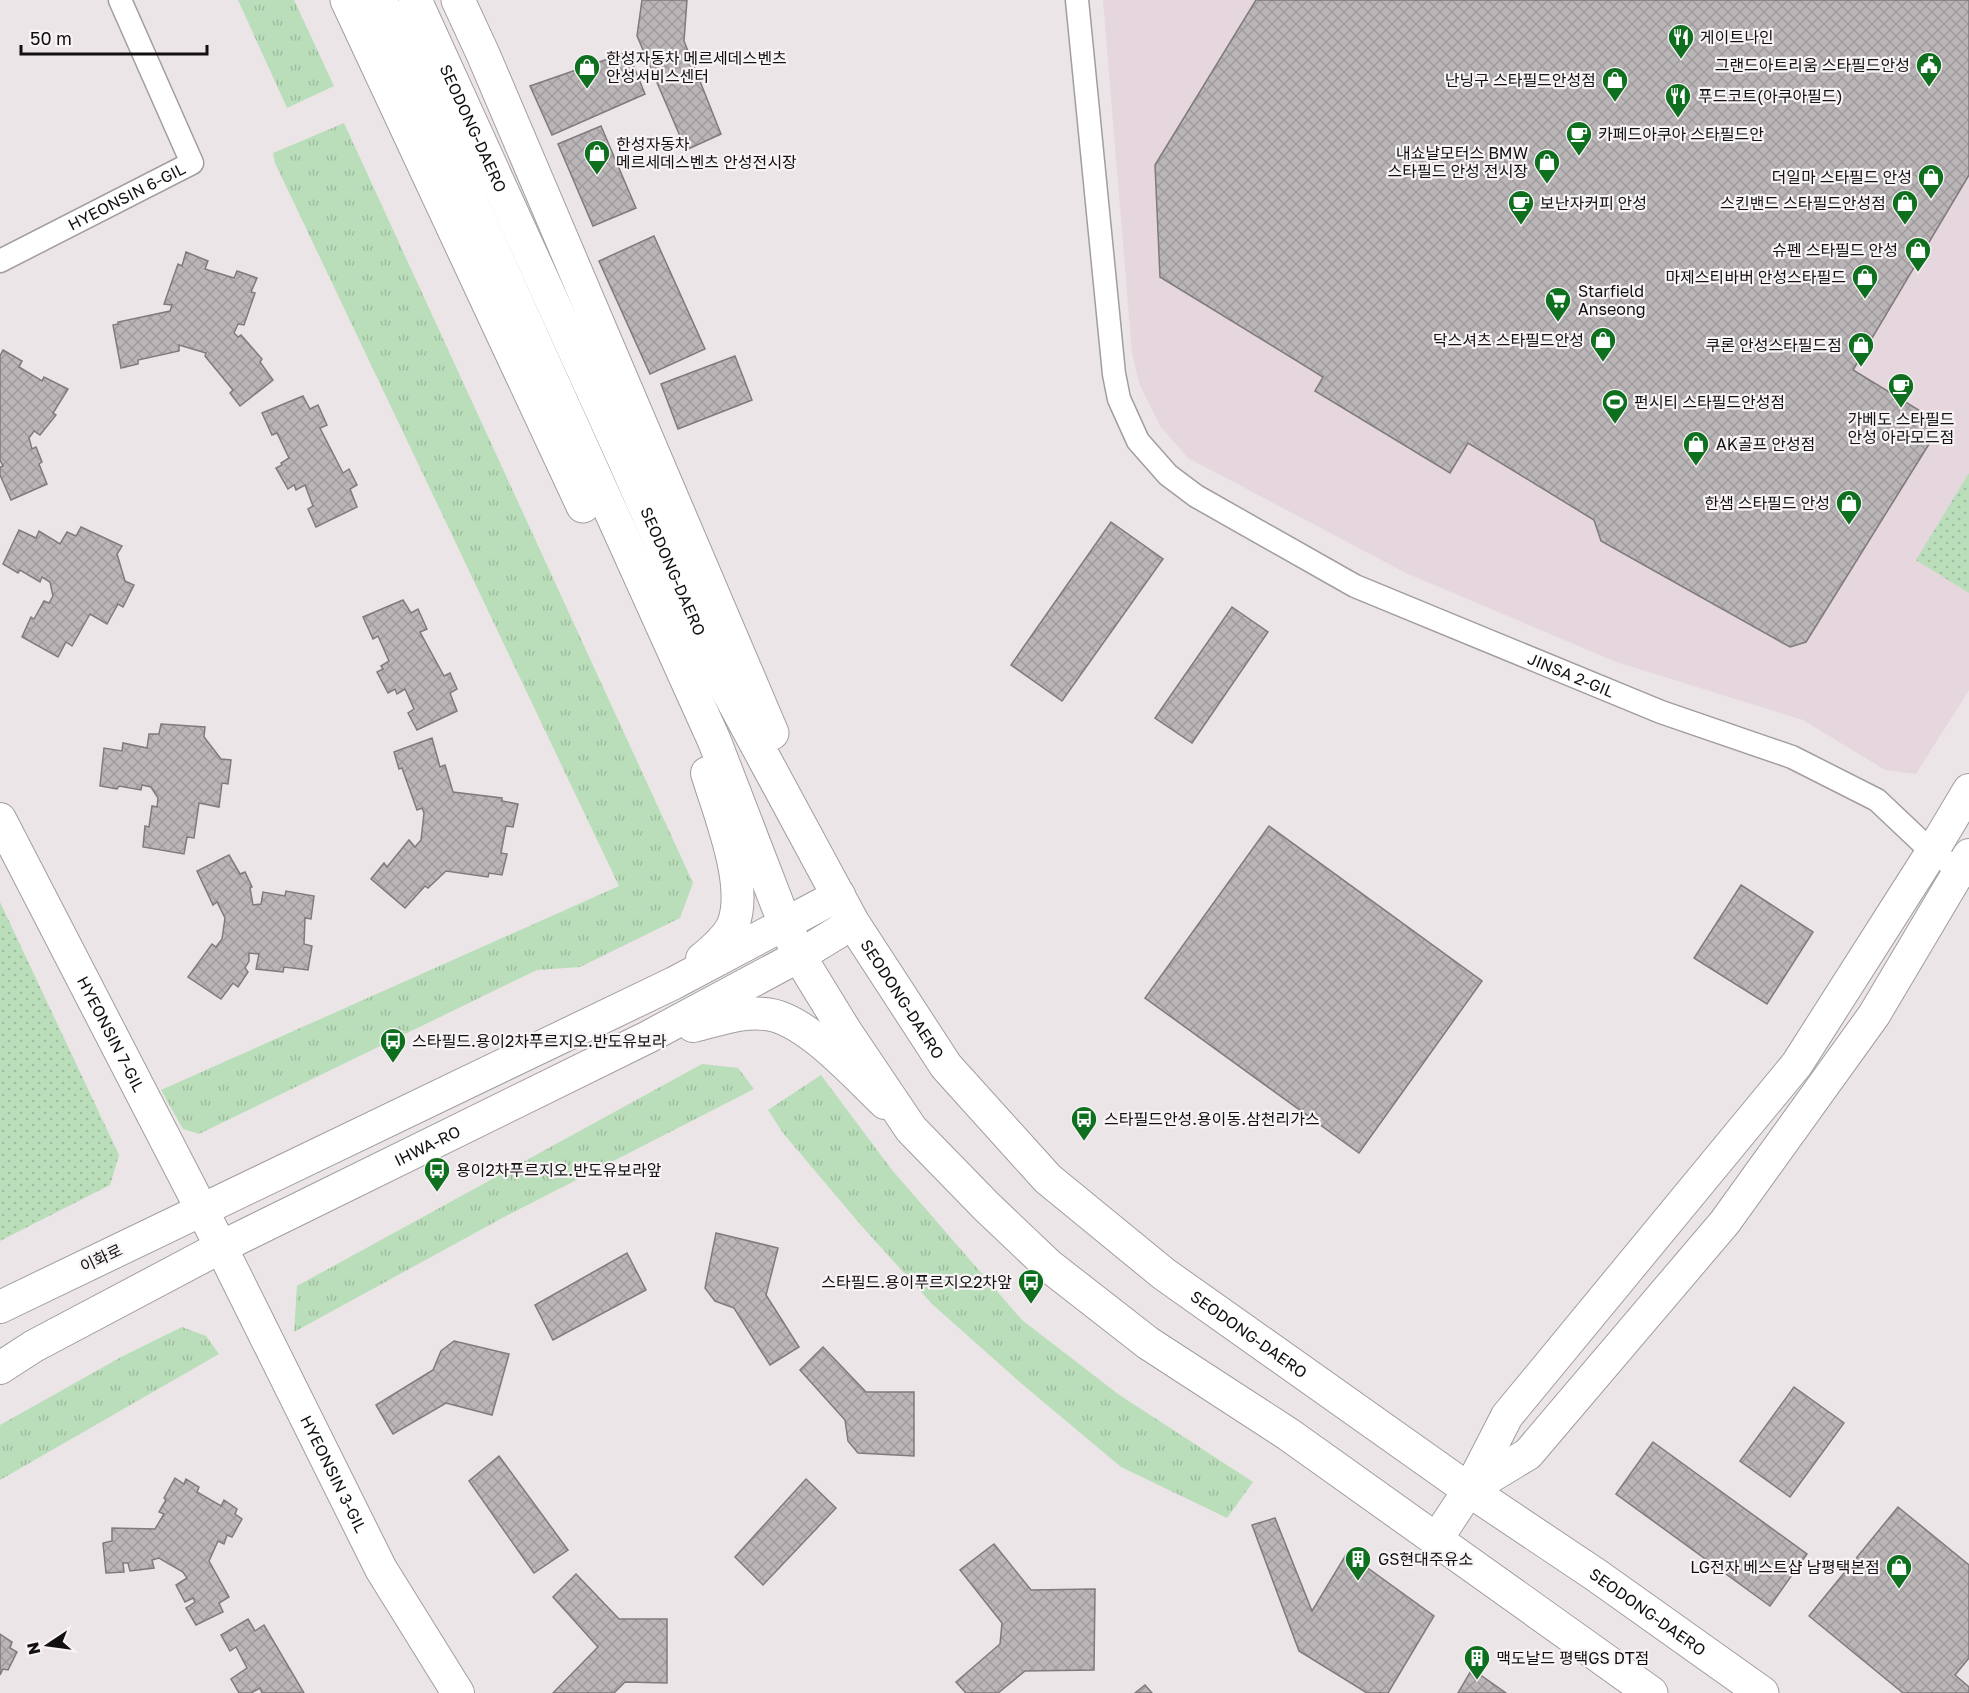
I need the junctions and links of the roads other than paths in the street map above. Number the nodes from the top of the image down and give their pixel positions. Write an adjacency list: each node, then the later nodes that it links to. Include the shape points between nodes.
1 (120, 0): 7 (street, HYEONSIN 6-GIL, via 192,163)
2 (347, 0): 8 (main road)
3 (380, 0): 14 (main road, SEODONG-DAERO, via 714,740)
4 (415, 0): 13 (main road, SEODONG-DAERO, via 717,672)
5 (458, 0): 13 (main road)
6 (1077, 0): 11 (street, JINSA 2-GIL, via 1114,374 1132,431 1168,475 1196,496 1355,586 1661,712 1792,757 1877,800)
7 (0, 261)
8 (707, 773): 14 (main road); 16 (street, via 734,862 739,898 732,925 717,946)
9 (1969, 790): 11 (street)
10 (0, 819): 19 (street, HYEONSIN 7-GIL)
11 (1932, 852): 12 (street, JINSA 2-GIL); 23 (street, via 1797,1064 1507,1416)
12 (1966, 867): 23 (street, via 1874,1015 1725,1222 1528,1454)
13 (846, 909): 14 (street); 15 (street, IHWA-RO); 23 (main road, SEODONG-DAERO, via 946,1066 1048,1179 1164,1275)
14 (782, 915): 15 (main road, SEODONG-DAERO); 16 (street)
15 (799, 956): 17 (street, IHWA-RO); 18 (main road, SEODONG-DAERO)
16 (674, 983): 19 (street, 이화로)
17 (648, 1037): 18 (street, via 748,1013 789,1020 837,1057); 20 (street, IHWA-RO)
18 (911, 1129): 24 (main road, SEODONG-DAERO, via 1048,1265 1148,1343 1288,1434)
19 (202, 1210): 20 (street, HYEONSIN 7-GIL); 21 (street, 이화로)
20 (221, 1247): 22 (street, IHWA-RO); 25 (street, HYEONSIN 3-GIL, via 381,1569)
21 (0, 1306)
22 (0, 1368)
23 (1469, 1490): 24 (street); 27 (main road, SEODONG-DAERO)
24 (1436, 1540): 26 (main road, SEODONG-DAERO)
25 (458, 1693)
26 (1652, 1693)
27 (1762, 1693)

